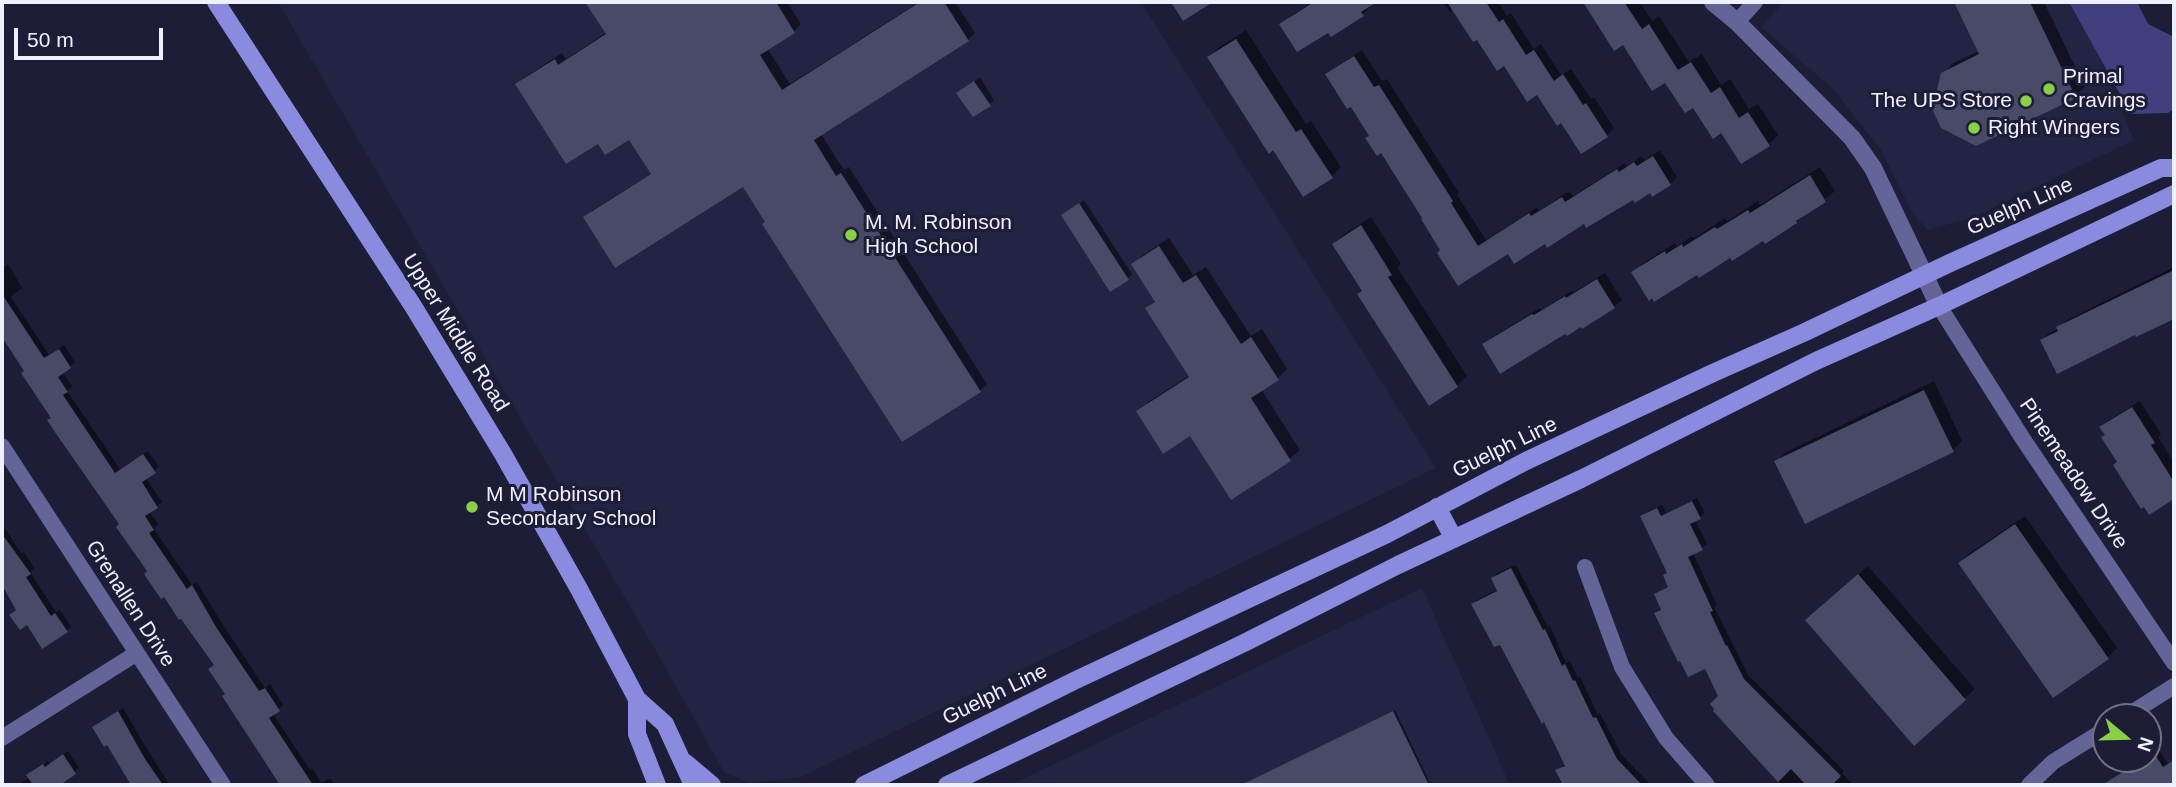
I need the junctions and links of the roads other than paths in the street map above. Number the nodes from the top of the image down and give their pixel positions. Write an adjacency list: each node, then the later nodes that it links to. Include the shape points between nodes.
1 (216, 2): 16 (main road, Upper Middle Road, via 404,291 579,589)
2 (1713, 2): 4 (street)
3 (1755, 2): 4 (street)
4 (1737, 22): 7 (street, via 1852,138 1873,169)
5 (2174, 168): 7 (main road, Guelph Line, via 2161,168)
6 (2174, 194): 8 (main road)
7 (1924, 275): 8 (street); 10 (main road, Guelph Line)
8 (1939, 306): 11 (main road, via 1816,361); 14 (street, Pinemeadow Drive)
9 (2, 446): 13 (street, Grenallen Drive)
10 (1437, 507): 11 (main road); 25 (main road, Guelph Line)
11 (1454, 539): 26 (main road)
12 (1586, 567): 27 (street, via 1622,667 1666,738)
13 (137, 653): 18 (street); 22 (street, Grenallen Drive)
14 (2174, 663)
15 (2174, 686): 17 (street)
16 (637, 699): 20 (main road, Upper Middle Road, via 665,724); 21 (main road, Upper Middle Road, via 638,734)
17 (2147, 703)
18 (2, 738)
19 (2092, 738): 28 (street, via 2053,762)
20 (681, 759): 23 (main road, Upper Middle Road); 24 (main road)
21 (656, 784)
22 (223, 785)
23 (693, 785)
24 (712, 785)
25 (864, 785)
26 (947, 785)
27 (1707, 785)
28 (2029, 785)

